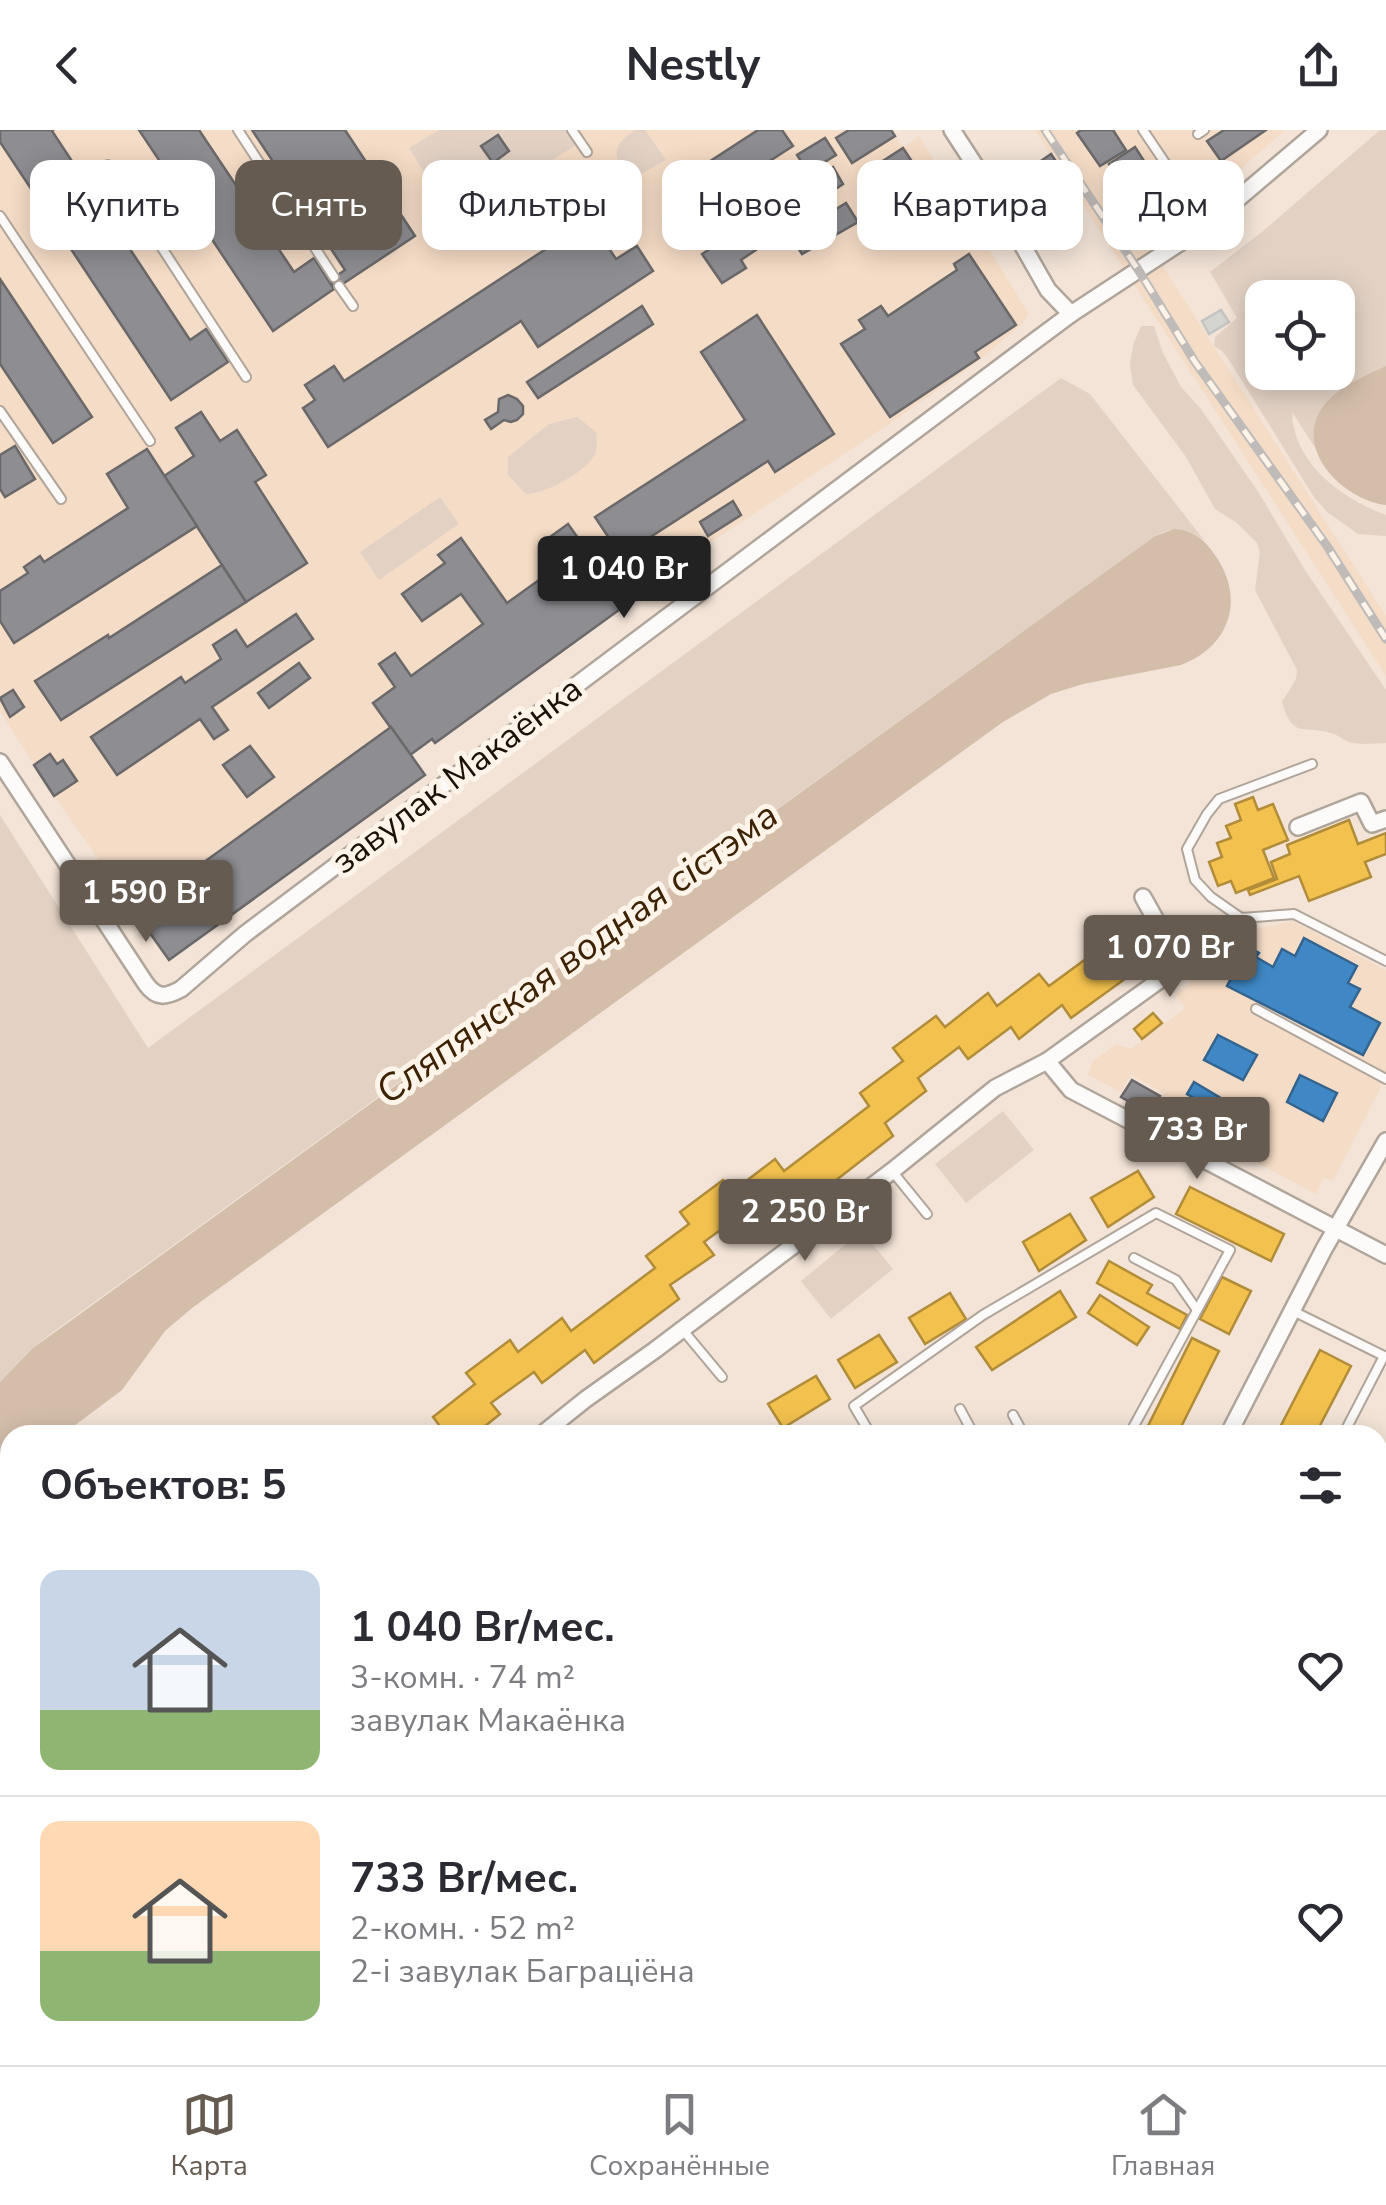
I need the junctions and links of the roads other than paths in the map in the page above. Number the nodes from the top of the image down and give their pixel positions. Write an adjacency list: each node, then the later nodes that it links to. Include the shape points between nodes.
1 (238, 130): 12 (lane)
2 (572, 130): 6 (lane)
3 (952, 130): 15 (street, via 1048,290)
4 (1144, 130): 7 (lane)
5 (1318, 130): 8 (street, завулак Макаёнка)
6 (586, 152)
7 (1164, 160)
8 (1244, 193)
9 (0, 216): 18 (lane)
10 (164, 250): 16 (lane)
11 (1168, 250): 15 (street, завулак Макаёнка)
12 (334, 277)
13 (339, 286): 14 (lane)
14 (353, 306)
15 (1071, 314): 20 (street, завулак Макаёнка, via 170,995 160,996 146,984)
16 (246, 377)
17 (0, 411): 19 (lane)
18 (150, 440)
19 (60, 499)
20 (0, 762)
21 (1312, 764): 25 (lane, via 1219,799 1187,849 1195,880 1241,918 1294,914)
22 (1386, 819): 23 (street, via 1372,824 1361,802)
23 (1298, 828)
24 (1142, 898): 27 (street, via 1174,951 1171,972)
25 (1386, 962)
26 (1256, 1010): 28 (lane)
27 (1047, 1060): 30 (street, via 995,1088); 32 (street, via 1071,1090)
28 (1386, 1080)
29 (1386, 1141): 32 (street)
30 (892, 1170): 31 (lane); 37 (street)
31 (927, 1214)
32 (1335, 1229): 33 (street); 36 (street)
33 (1386, 1255)
34 (1134, 1258): 35 (lane, via 1176,1280)
35 (1197, 1310): 43 (lane, via 1230,1250 1156,1212 983,1315 854,1406); 46 (lane)
36 (1291, 1310): 38 (lane); 47 (street)
37 (682, 1330): 39 (lane); 42 (street)
38 (1385, 1356): 48 (lane)
39 (722, 1377)
40 (960, 1409): 44 (lane)
41 (1013, 1415): 45 (lane)
42 (554, 1425)
43 (866, 1425)
44 (969, 1425)
45 (1018, 1425)
46 (1135, 1425)
47 (1233, 1425)
48 (1348, 1425)

